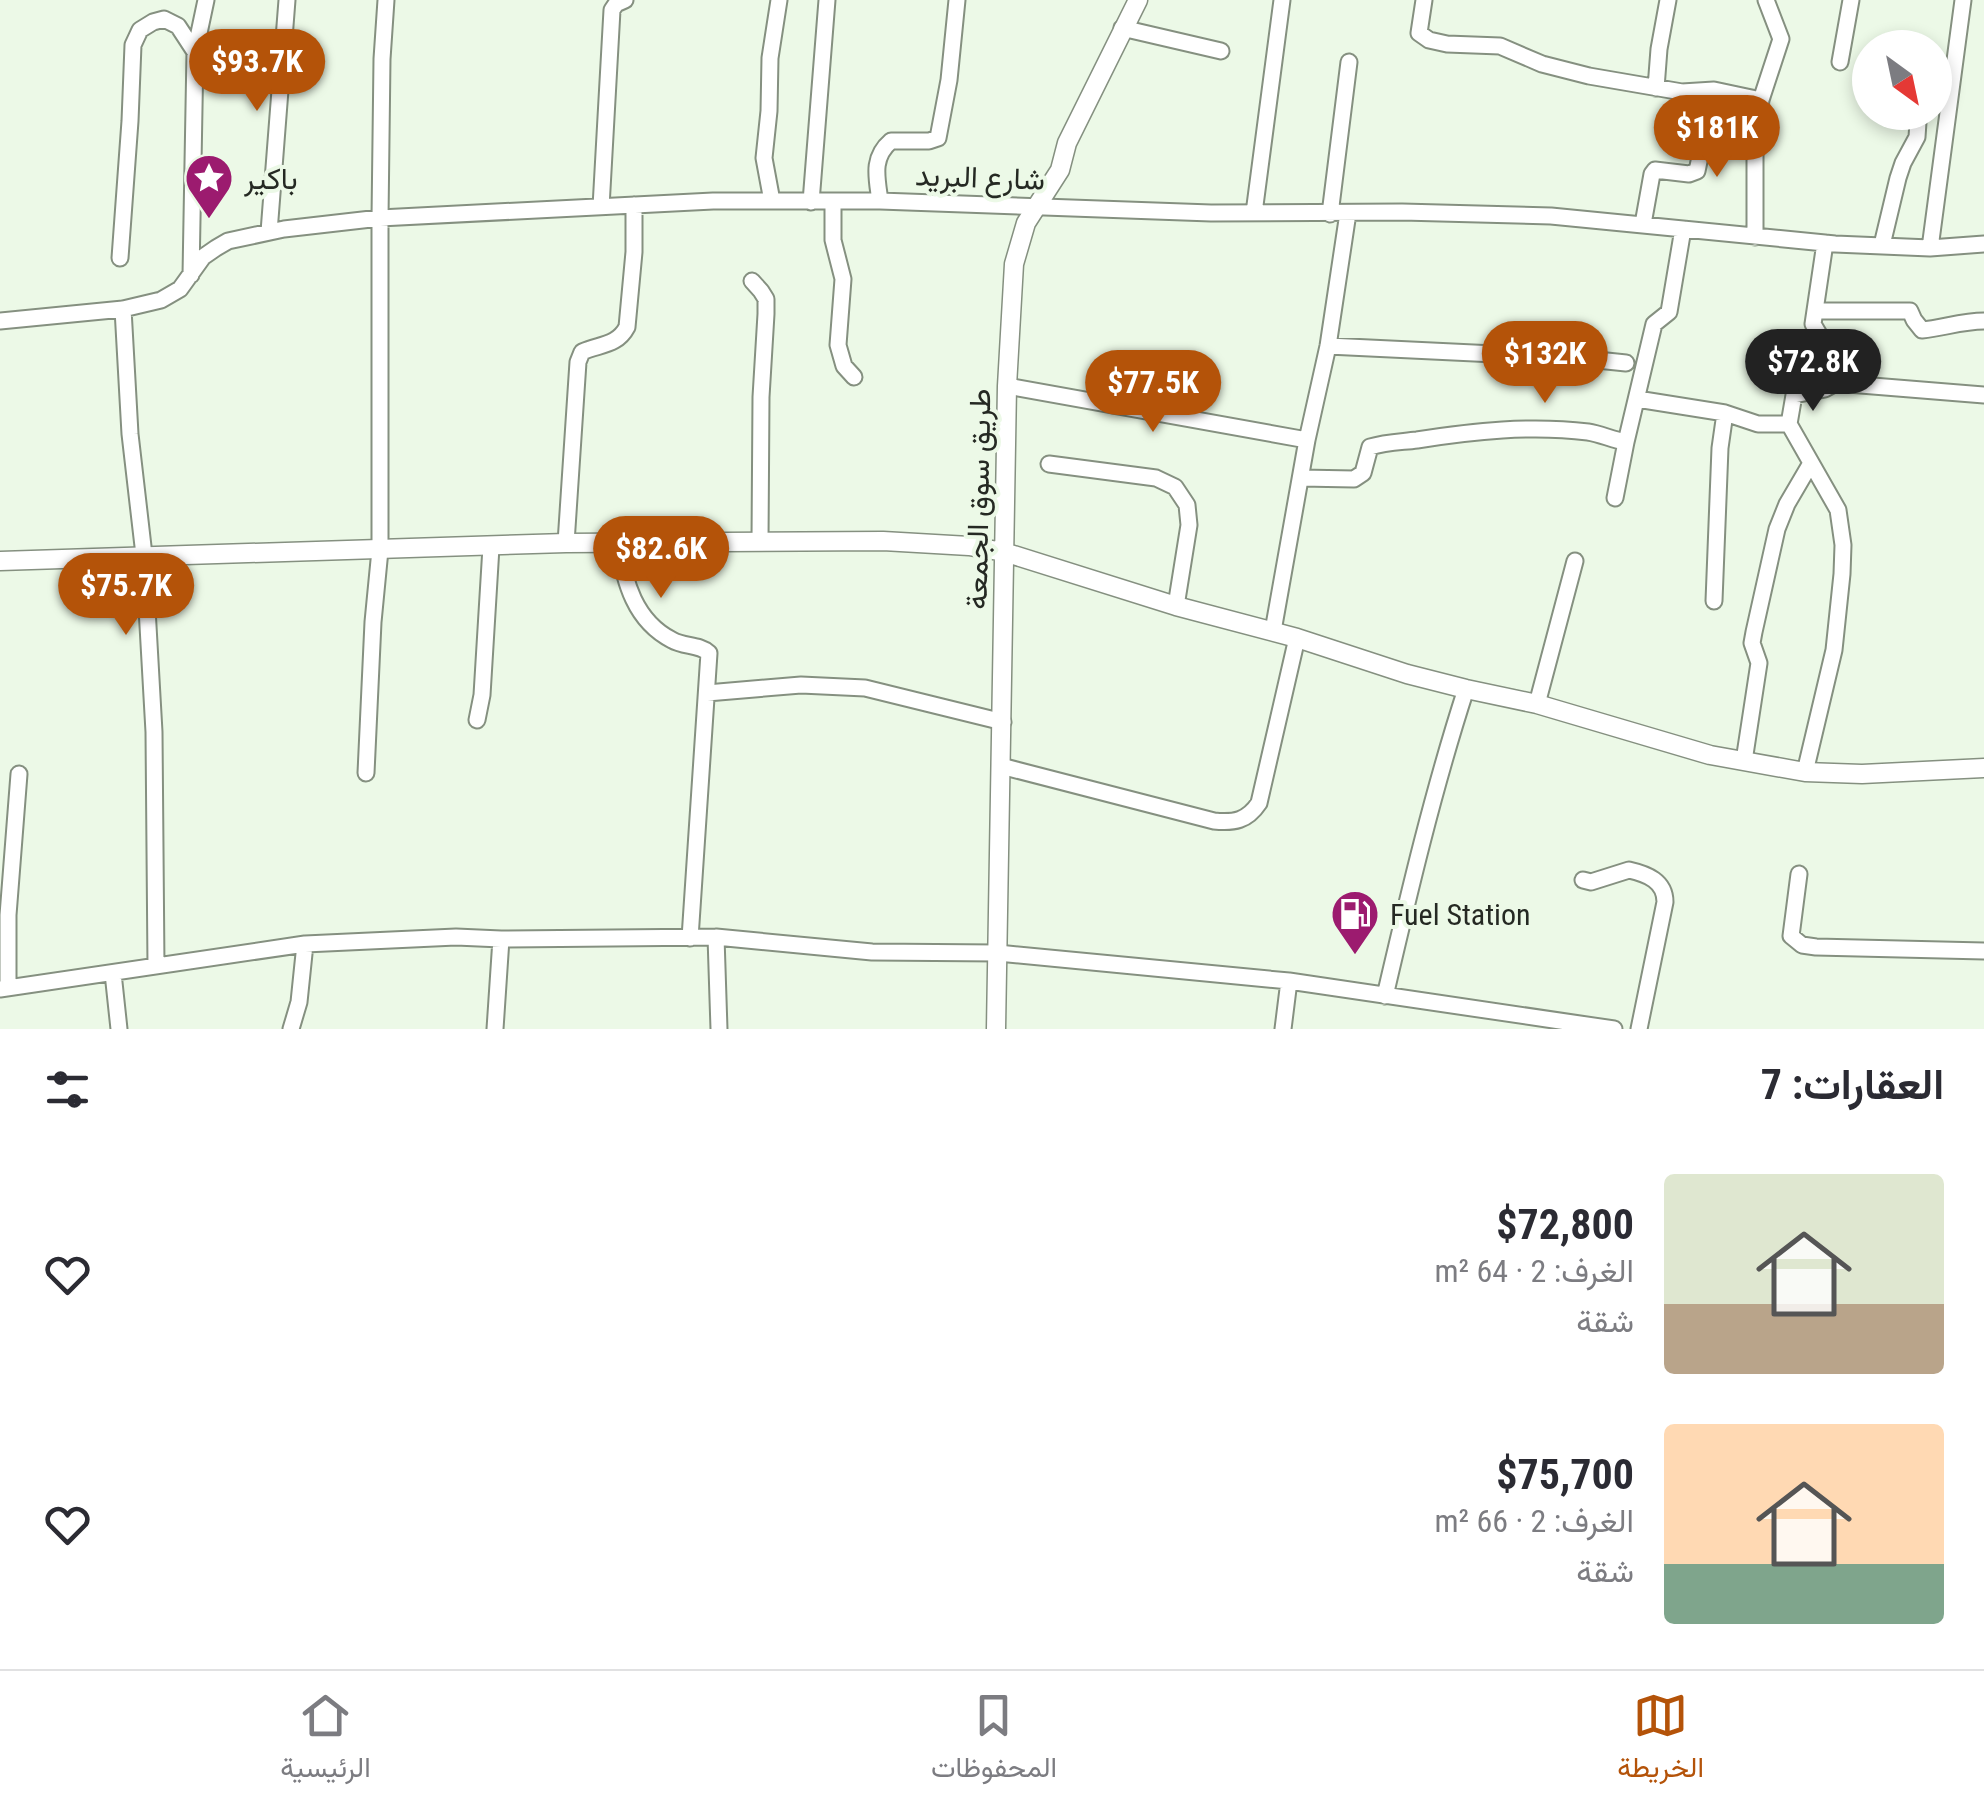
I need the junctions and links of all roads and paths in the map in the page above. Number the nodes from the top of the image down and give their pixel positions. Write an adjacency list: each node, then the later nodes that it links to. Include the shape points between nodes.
1 (206, 0): 17 (street)
2 (287, 0): 37 (street)
3 (386, 0): 34 (street)
4 (624, 0): 30 (street, via 612,10)
5 (780, 0): 25 (street, via 764,158)
6 (827, 0): 27 (street)
7 (957, 0): 26 (street, via 938,138 891,141 880,150)
8 (1138, 0): 15 (street, طريق سوق الجمعة)
9 (1282, 0): 31 (street)
10 (1424, 0): 20 (street, via 1419,33 1429,40 1500,46 1542,64)
11 (1668, 0): 20 (street)
12 (1766, 0): 22 (street, via 1780,39)
13 (1851, 0): 19 (street)
14 (1963, 0): 42 (street)
15 (1122, 28): 16 (street); 29 (street, طريق سوق الجمعة, via 1060,170)
16 (1221, 51)
17 (195, 52): 43 (street, via 178,26 164,19 140,30 133,45); 44 (street)
18 (1350, 62): 33 (street)
19 (1840, 62)
20 (1656, 88): 21 (street)
21 (1714, 90): 22 (street); 35 (street, via 1696,172 1655,170)
22 (1761, 100): 38 (street)
23 (1918, 130): 41 (street)
24 (833, 200): 26 (street, شارع البريد); 27 (street, شارع البريد); 52 (street, via 833,240 843,279 839,355)
25 (772, 201): 27 (street, شارع البريد); 28 (street, شارع البريد)
26 (880, 201): 29 (street, شارع البريد)
27 (811, 202)
28 (634, 205): 30 (street, شارع البريد); 66 (street, via 626,327 611,344 582,352 578,362)
29 (1037, 205): 31 (street, شارع البريد); 54 (street, طريق سوق الجمعة, via 1014,264)
30 (601, 208): 34 (street, شارع البريد)
31 (1254, 213): 33 (street, شارع البريد)
32 (1348, 213): 33 (street, شارع البريد); 35 (street, شارع البريد); 50 (street)
33 (1330, 214)
34 (380, 218): 37 (street, شارع البريد); 69 (street)
35 (1643, 224): 36 (street, شارع البريد)
36 (1684, 229): 38 (street, شارع البريد); 56 (street, via 1669,312 1654,324)
37 (269, 232): 44 (street, شارع البريد, via 228,241)
38 (1755, 236): 39 (street, شارع البريد)
39 (1826, 243): 41 (street, شارع البريد); 47 (street)
40 (1984, 244): 42 (street, شارع البريد)
41 (1882, 245): 42 (street, شارع البريد)
42 (1930, 248)
43 (120, 258)
44 (190, 276): 46 (street, شارع البريد, via 161,300)
45 (752, 281): 65 (street, via 766,300)
46 (123, 309): 48 (street, شارع البريد); 71 (street)
47 (1816, 310): 49 (street, via 1910,311 1922,330); 53 (street, via 1813,324)
48 (0, 321)
49 (1984, 321)
50 (1328, 346): 51 (street); 59 (street)
51 (1626, 363)
52 (854, 377)
53 (1836, 383): 55 (street); 58 (street, via 1794,396)
54 (1007, 386): 59 (street); 70 (street, طريق سوق الجمعة)
55 (1984, 395)
56 (1638, 399): 57 (street); 60 (street)
57 (1725, 413): 58 (street, via 1758,424); 74 (street)
58 (1789, 424): 62 (street)
59 (1307, 440): 63 (street)
60 (1626, 442): 63 (street, via 1552,428 1460,432 1370,447 1363,474 1354,479); 64 (street)
61 (1049, 464): 75 (street, via 1156,478 1175,487 1189,525)
62 (1811, 464): 83 (street, via 1777,529 1752,644 1759,663); 86 (street, via 1838,510 1843,560 1834,650)
63 (1301, 478): 76 (street)
64 (1615, 498)
65 (760, 541): 67 (street); 70 (street, via 924,542)
66 (566, 543): 67 (street); 68 (street)
67 (619, 544): 79 (street, via 630,596 643,615 670,639 708,650)
68 (491, 546): 69 (street); 81 (street)
69 (380, 550): 71 (street); 88 (street)
70 (1004, 552): 75 (street); 82 (street, طريق سوق الجمعة)
71 (144, 555): 72 (street); 97 (street)
72 (0, 561)
73 (1575, 561): 80 (street)
74 (1714, 601)
75 (1176, 606): 76 (street)
76 (1273, 631): 77 (street)
77 (1297, 638): 78 (street); 84 (street, via 1259,803 1244,819 1214,820)
78 (1466, 689): 80 (street); 101 (street)
79 (707, 693): 82 (street, via 801,685 865,688); 92 (street)
80 (1537, 704): 83 (street)
81 (478, 720)
82 (1002, 722): 84 (street, طريق سوق الجمعة)
83 (1744, 761): 86 (street)
84 (1001, 766): 96 (street, طريق سوق الجمعة)
85 (1984, 768): 86 (street)
86 (1805, 772)
87 (19, 774): 100 (street)
88 (366, 774)
89 (1799, 874): 95 (street, via 1790,936 1802,946)
90 (1584, 880): 111 (street, via 1629,870 1663,889)
91 (716, 937): 92 (street); 96 (street, via 872,952); 106 (street)
92 (690, 938): 93 (street)
93 (501, 939): 94 (street); 105 (street)
94 (304, 944): 97 (street); 104 (street)
95 (1984, 951)
96 (998, 954): 99 (street); 107 (street, طريق سوق الجمعة)
97 (156, 966): 98 (street)
98 (113, 973): 100 (street); 103 (street)
99 (1289, 981): 101 (street); 108 (street)
100 (4, 988)
101 (1385, 996): 102 (street)
102 (1496, 1012): 109 (street); 110 (street)
103 (119, 1029)
104 (291, 1029)
105 (495, 1029)
106 (719, 1029)
107 (996, 1029)
108 (1283, 1029)
109 (1492, 1029)
110 (1614, 1029)
111 (1639, 1029)

